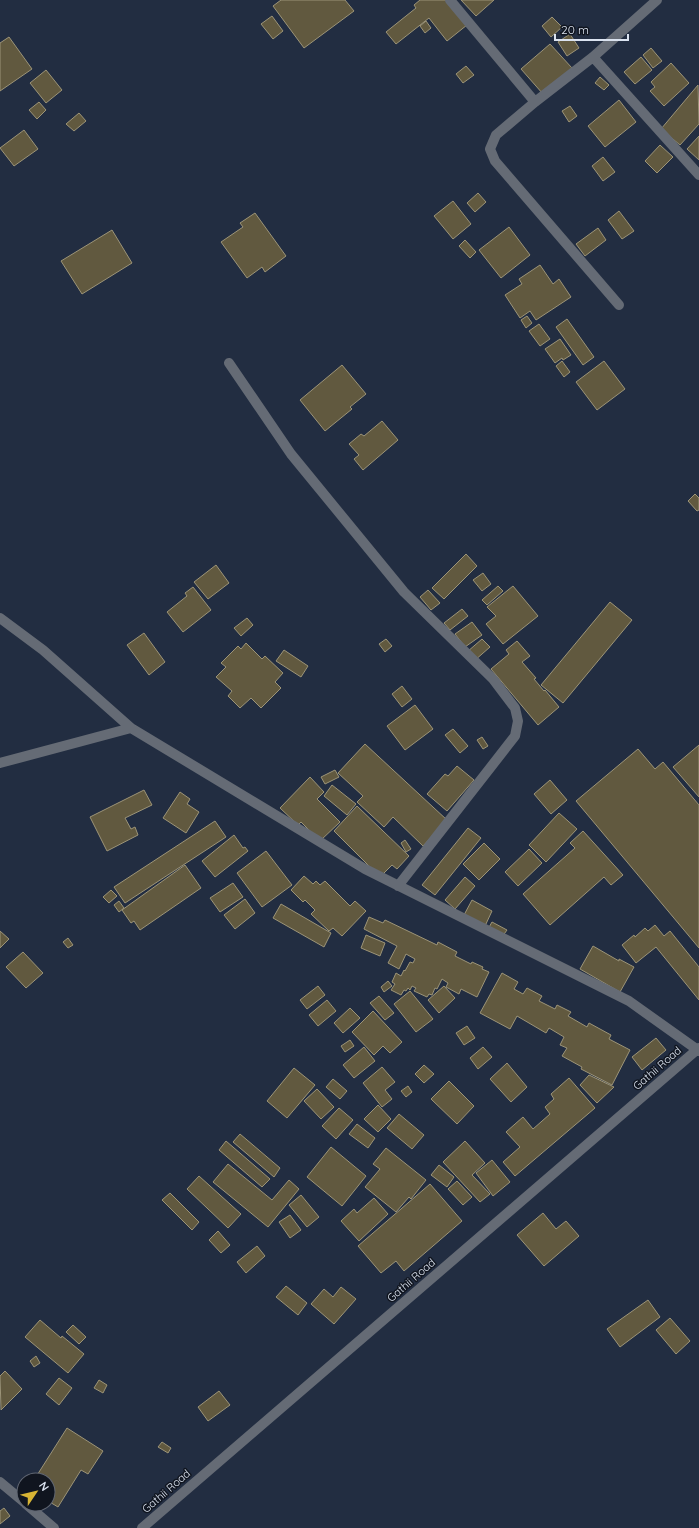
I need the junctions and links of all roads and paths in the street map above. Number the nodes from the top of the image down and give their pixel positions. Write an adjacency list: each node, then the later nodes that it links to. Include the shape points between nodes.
1 (450, 0): 4 (street)
2 (657, 0): 3 (street)
3 (593, 57): 4 (street); 5 (street)
4 (534, 102): 6 (street, via 496,135 490,149 495,161)
5 (699, 175)
6 (619, 305)
7 (229, 363): 11 (street, via 291,454 404,592 494,679 515,708 518,721 515,736)
8 (0, 618): 9 (street, via 43,650)
9 (132, 728): 10 (street); 11 (street)
10 (0, 763)
11 (398, 886): 12 (street, via 629,1001)
12 (698, 1049): 17 (street, Gathii Road)
13 (0, 1482): 14 (street)
14 (16, 1495)
15 (35, 1512): 16 (street)
16 (54, 1528)
17 (142, 1528)

